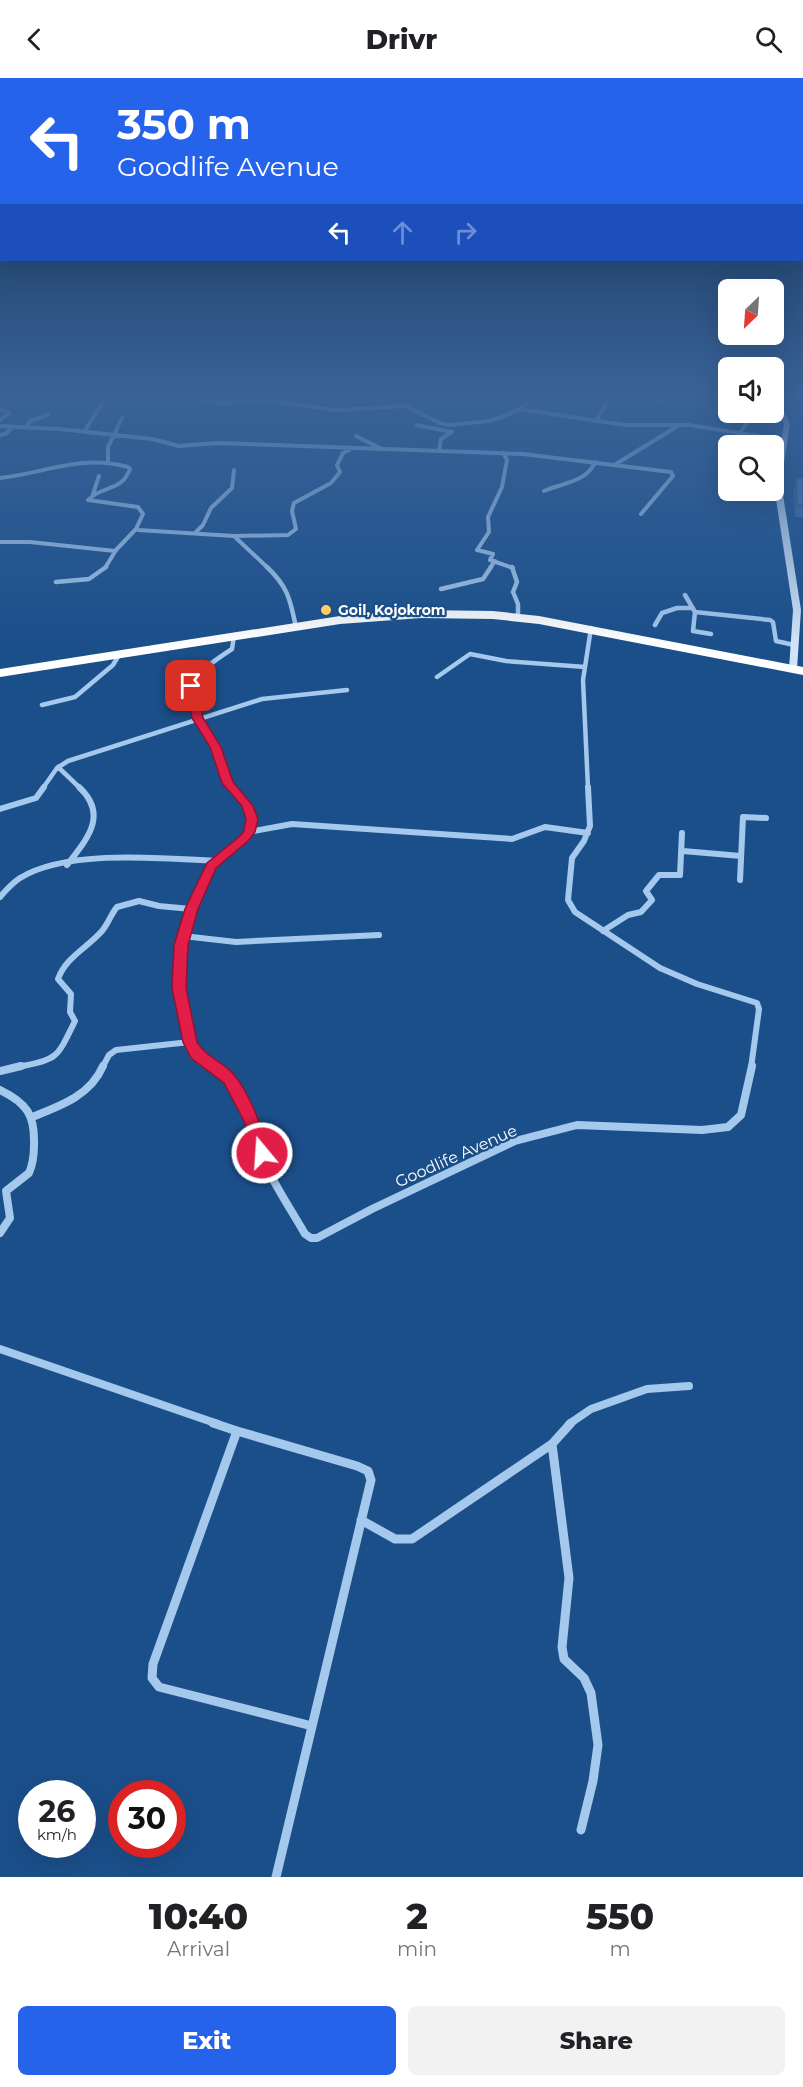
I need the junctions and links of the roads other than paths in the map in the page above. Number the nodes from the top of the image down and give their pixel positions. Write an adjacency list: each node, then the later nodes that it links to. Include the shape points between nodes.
1 (98, 479): 9 (street)
2 (126, 479): 9 (street, via 118,487)
3 (233, 479): 13 (street, via 232,488 211,508)
4 (334, 479): 14 (street, via 294,503 296,529 292,533)
5 (503, 479): 17 (street, via 488,517 489,532 477,550 492,553 490,560)
6 (572, 479): 8 (street)
7 (669, 479): 11 (street)
8 (544, 490)
9 (93, 494): 12 (street, via 88,500 142,511)
10 (780, 501): 28 (street, via 798,617)
11 (641, 514)
12 (138, 530): 13 (street); 16 (street)
13 (195, 533): 14 (street)
14 (234, 536): 24 (street, via 282,580)
15 (0, 542): 16 (street)
16 (115, 551): 18 (street, via 96,575)
17 (495, 561): 19 (street, via 483,579); 22 (street, via 512,566 517,582 513,592)
18 (56, 582)
19 (441, 589)
20 (685, 596): 21 (street)
21 (694, 610): 23 (street, via 677,608 662,613); 26 (street, via 693,631); 28 (street, via 770,620 775,640)
22 (518, 617): 24 (highway, via 401,615); 25 (highway)
23 (655, 625)
24 (296, 627): 27 (highway)
25 (591, 628): 30 (street); 31 (highway)
26 (711, 634)
27 (234, 636): 29 (highway); 36 (street, via 232,649 209,664 192,682)
28 (794, 645): 31 (street)
29 (118, 655): 32 (highway); 35 (street, via 75,697)
30 (585, 667): 33 (street, via 470,654); 41 (street)
31 (798, 670)
32 (0, 673)
33 (437, 677)
34 (347, 690): 36 (street, via 262,699)
35 (42, 705)
36 (198, 718): 37 (street); 40 (street, via 215,747 228,783 248,806 252,819)
37 (58, 767): 38 (street, via 36,798); 46 (street, via 90,797 94,809 88,838)
38 (0, 810)
39 (766, 818): 44 (street, via 743,817)
40 (249, 832): 41 (street, via 292,824 512,839 546,827); 45 (street)
41 (588, 833): 50 (street, Goodlife Avenue, via 572,858 568,900 575,912)
42 (682, 833): 43 (street)
43 (683, 851): 44 (street); 50 (street, via 680,875 659,875 646,891 652,900 641,912 628,915)
44 (741, 856): 47 (street)
45 (216, 861): 46 (street, via 126,858); 49 (street)
46 (67, 865): 48 (street, via 28,874)
47 (740, 880)
48 (0, 897)
49 (191, 909): 52 (street); 54 (street, via 138,901 117,907 104,928 59,973 58,980 71,994 70,1012 75,1021 59,1053 50,1060)
50 (603, 931): 53 (street, Goodlife Avenue, via 660,968 757,1003 751,1071 741,1115 728,1127 702,1130 577,1125 516,1142 311,1238 268,1169 252,1121 230,1079 196,1054)
51 (379, 935): 52 (street, via 236,942)
52 (183, 936): 53 (street, via 179,988)
53 (190, 1042): 56 (street, via 116,1050 97,1078 68,1103)
54 (0, 1071)
55 (0, 1090): 56 (street, via 13,1096)
56 (32, 1117): 57 (street, via 31,1170 6,1191 11,1218)
57 (0, 1233)
58 (0, 1349): 60 (street)
59 (689, 1386): 61 (street, via 647,1389 611,1400 573,1420)
60 (237, 1431): 62 (street, via 368,1471 371,1480); 63 (street, via 153,1664 152,1678 159,1687)
61 (552, 1444): 62 (street, via 412,1539 395,1539); 64 (street, via 569,1578 562,1647 564,1659 584,1678 591,1693 598,1745)
62 (362, 1520): 63 (street)
63 (312, 1726): 65 (street)
64 (581, 1830)
65 (276, 1877)

